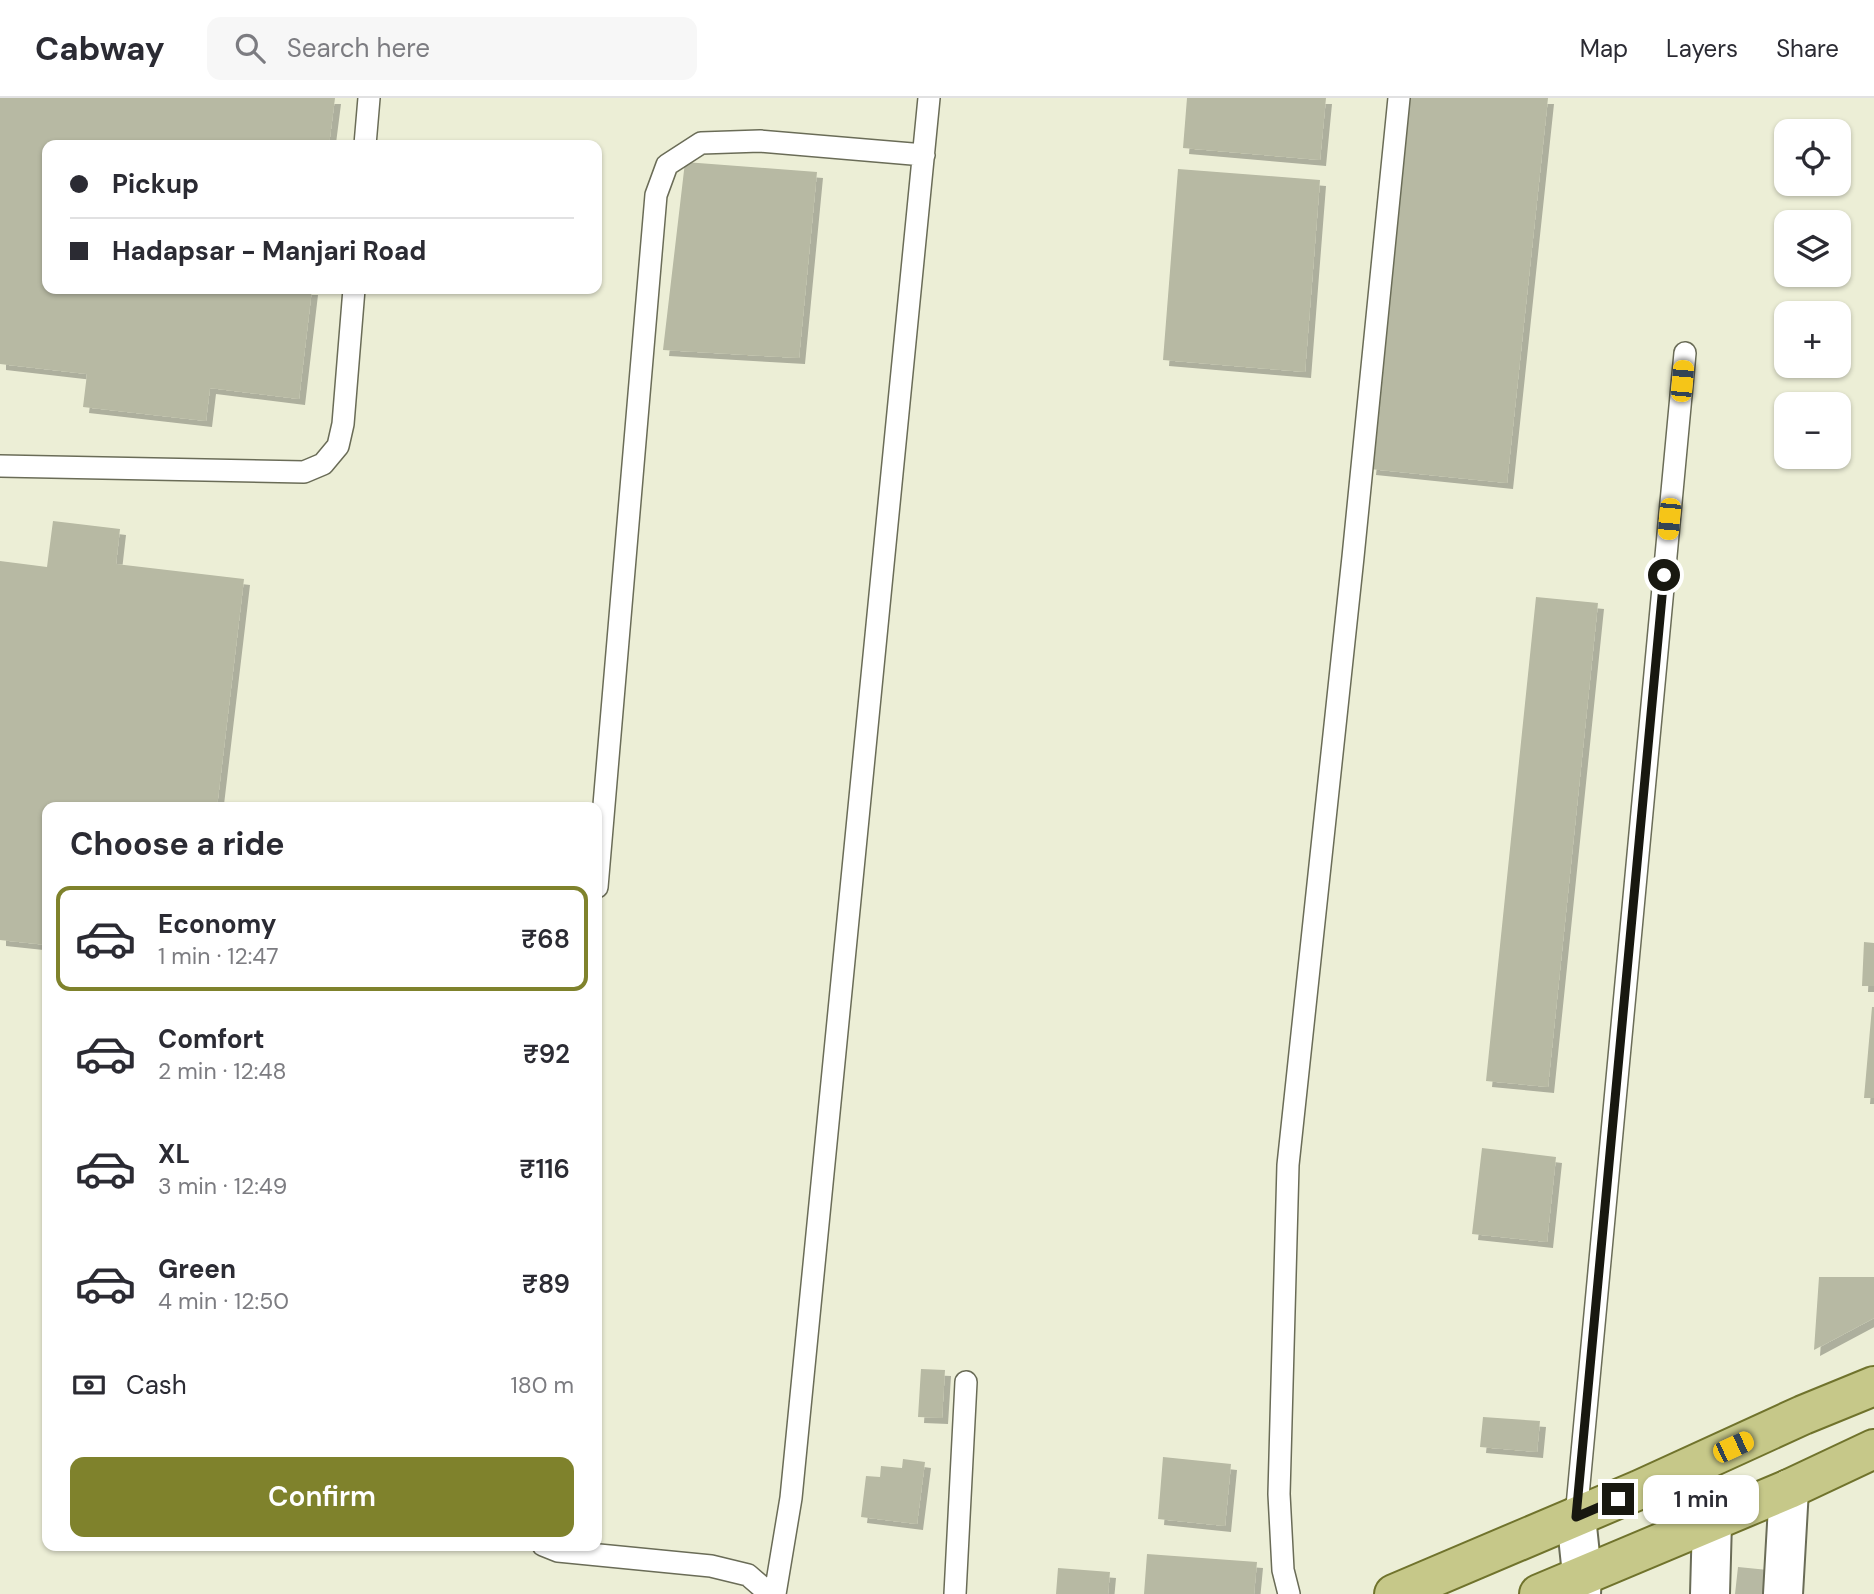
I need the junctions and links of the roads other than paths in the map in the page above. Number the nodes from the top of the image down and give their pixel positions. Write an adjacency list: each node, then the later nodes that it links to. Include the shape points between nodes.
1 (369, 98): 4 (lane)
2 (929, 98): 5 (lane)
3 (1399, 98): 20 (lane, via 1288,1165 1279,1494 1283,1570)
4 (365, 140)
5 (924, 155): 9 (lane, via 760,141 701,143 667,165 656,195); 18 (lane, via 792,1498)
6 (354, 294): 8 (lane, via 343,424 338,446 323,464 304,472)
7 (1685, 353): 14 (lane)
8 (0, 466)
9 (602, 828)
10 (966, 1382): 19 (lane)
11 (1874, 1386): 14 (main road)
12 (1874, 1449): 13 (main road)
13 (1789, 1489): 15 (main road); 24 (street)
14 (1576, 1517): 17 (street); 21 (main road)
15 (1712, 1521): 17 (main road); 23 (street)
16 (558, 1551): 18 (lane, via 711,1566 748,1575)
17 (1582, 1584): 22 (main road)
18 (772, 1594)
19 (955, 1594)
20 (1289, 1594)
21 (1394, 1594)
22 (1539, 1594)
23 (1710, 1594)
24 (1783, 1594)

